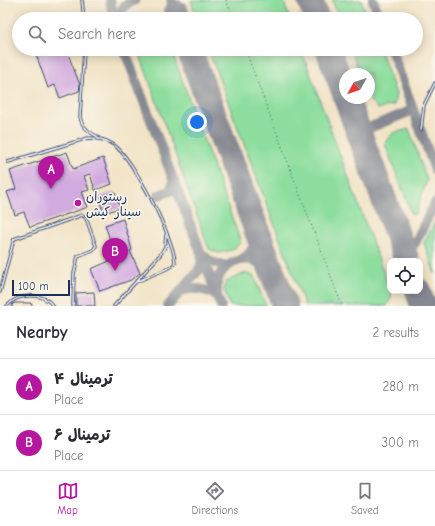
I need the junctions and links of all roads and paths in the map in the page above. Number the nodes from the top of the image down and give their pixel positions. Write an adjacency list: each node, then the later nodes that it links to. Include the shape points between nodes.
1 (82, 0): 3 (lane)
2 (226, 0): 4 (path)
3 (83, 12)
4 (231, 12)
5 (84, 56): 9 (lane, via 81,122 87,130)
6 (248, 56): 20 (path)
7 (435, 83): 8 (lane, via 424,105)
8 (421, 130)
9 (100, 138): 10 (lane, via 76,140); 11 (lane, via 122,152 144,187)
10 (8, 162)
11 (166, 231): 12 (lane, via 162,252); 12 (lane, via 175,258 174,263 171,267)
12 (136, 282): 19 (lane)
13 (0, 292): 18 (lane, via 14,239 82,215 86,218 96,246 93,250 78,256 74,274)
14 (7, 306): 17 (lane, via 21,296 40,298)
15 (15, 306): 16 (main road)
16 (29, 306)
17 (53, 306)
18 (73, 306)
19 (114, 306)
20 (342, 306)

